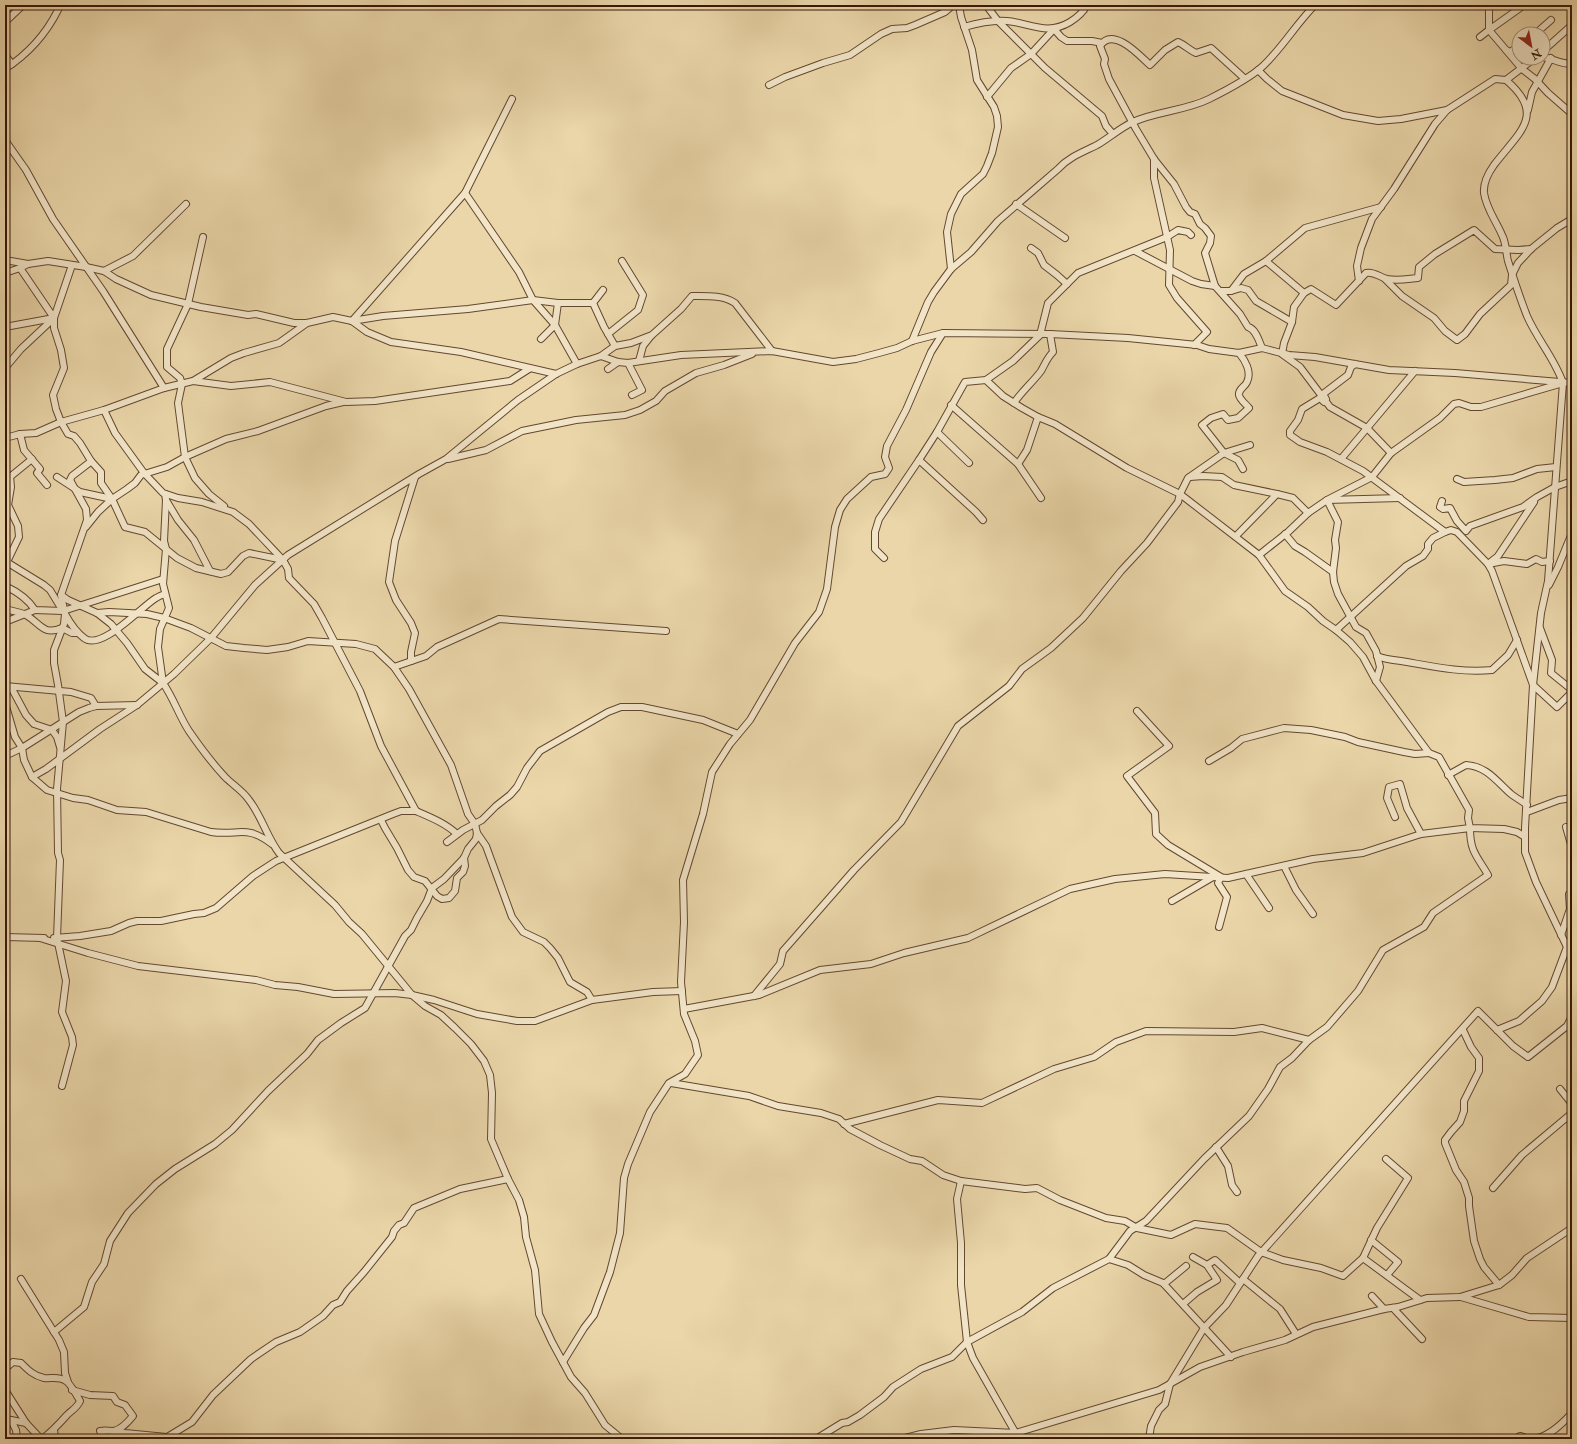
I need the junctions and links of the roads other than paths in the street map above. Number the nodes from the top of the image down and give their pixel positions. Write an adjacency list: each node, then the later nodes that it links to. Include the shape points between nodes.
1 (23, 5): 12 (street)
2 (953, 5): 36 (street, via 945,12 915,25 892,29 881,34 850,55 785,77)
3 (959, 5): 15 (street)
4 (986, 5): 11 (street)
5 (1087, 5): 16 (street, via 1077,18)
6 (1315, 5): 32 (street)
7 (1489, 5): 17 (street)
8 (1520, 8): 17 (street)
9 (58, 10): 26 (street, via 49,28 32,49)
10 (1551, 20): 14 (street)
11 (998, 21): 15 (street); 16 (street); 23 (street)
12 (5, 22)
13 (1572, 25): 20 (street)
14 (1545, 26)
15 (964, 27): 37 (street, via 972,50 977,80)
16 (1054, 29): 19 (street, via 1067,41); 23 (street)
17 (1489, 30): 18 (street); 21 (street)
18 (1480, 37)
19 (1102, 43): 33 (street, via 1113,38 1129,45 1150,65 1165,50 1178,42 1196,53 1211,48); 42 (street, via 1100,46 1109,79)
20 (1551, 44)
21 (1506, 50): 22 (street); 31 (street)
22 (1511, 51)
23 (1031, 54): 37 (street, via 1011,68); 43 (street, via 1102,116)
24 (5, 55): 26 (street)
25 (1551, 59): 27 (street, via 1560,64)
26 (12, 64): 30 (street)
27 (1572, 64)
28 (1526, 66): 31 (street)
29 (1546, 66): 35 (street)
30 (5, 69)
31 (1522, 69): 34 (street); 35 (street)
32 (1258, 70): 33 (street); 39 (street, via 1282,91 1343,115 1378,121)
33 (1244, 78): 42 (street, via 1207,100)
34 (1506, 80): 39 (street, via 1494,80); 40 (street, via 1516,88)
35 (1538, 81): 40 (street, via 1532,92); 41 (street)
36 (770, 85)
37 (987, 97): 67 (street, via 997,116 996,136 985,170 961,194 951,214 947,232)
38 (512, 99): 46 (street)
39 (1447, 110): 49 (street, via 1435,124)
40 (1528, 110): 56 (street, via 1526,121 1518,136 1491,170 1484,192 1503,236)
41 (1572, 114)
42 (1133, 122): 43 (street); 45 (street)
43 (1113, 134): 48 (street, via 1064,162)
44 (5, 137): 64 (street, via 53,219)
45 (1154, 159): 54 (street, via 1154,178); 74 (street, via 1174,184 1186,207 1195,214 1211,236 1205,253)
46 (465, 193): 79 (street, via 519,272); 84 (street)
47 (186, 204): 68 (street, via 133,256)
48 (1016, 204): 53 (street); 67 (street, via 998,220 971,252)
49 (1381, 207): 61 (street, via 1305,228); 72 (street, via 1372,219 1361,248 1357,266)
50 (1572, 219): 57 (street)
51 (1191, 235): 54 (street, via 1178,230)
52 (203, 236): 82 (street)
53 (1065, 238)
54 (1167, 238): 58 (street); 66 (street, via 1170,250)
55 (1031, 248): 73 (street, via 1038,253 1044,265)
56 (1505, 249): 57 (street); 70 (street); 71 (street, via 1495,249 1474,230 1419,267 1418,278)
57 (1531, 249): 70 (street, via 1518,263)
58 (1135, 251): 66 (street); 73 (street, via 1078,273)
59 (5, 260): 62 (street)
60 (622, 261): 90 (street, via 643,295 638,310)
61 (1266, 261): 77 (street, via 1244,274); 78 (street)
62 (28, 264): 63 (street, via 48,261); 65 (street)
63 (72, 266): 64 (street); 83 (street)
64 (86, 266): 68 (street); 119 (street)
65 (20, 268): 69 (street); 83 (street)
66 (1169, 268): 74 (street, via 1201,284); 96 (street, via 1168,285 1207,332)
67 (951, 269): 95 (street, via 928,302)
68 (104, 271): 82 (street, via 151,295)
69 (5, 273)
70 (1512, 275): 71 (street, via 1511,285 1457,340 1434,318 1402,296); 116 (street, via 1528,317 1560,373)
71 (1385, 278): 72 (street, via 1371,272 1366,273)
72 (1359, 281): 78 (street, via 1336,305 1311,289)
73 (1067, 284): 93 (street, via 1048,303)
74 (1215, 286): 76 (street)
75 (603, 290): 81 (street)
76 (1221, 291): 77 (street); 98 (street, via 1248,327 1255,332)
77 (1231, 291): 85 (street, via 1242,288 1248,290 1256,301)
78 (1304, 293): 85 (street, via 1294,307)
79 (533, 300): 80 (street); 84 (street); 87 (street)
80 (558, 303): 81 (street); 87 (street)
81 (593, 303): 90 (street)
82 (188, 304): 86 (street, via 256,314 294,323); 118 (street, via 167,349 167,367 180,378)
83 (54, 318): 88 (street); 109 (street); 127 (street, via 64,368 53,395)
84 (352, 321): 86 (street, via 333,317); 110 (street, via 367,332 392,342 461,352)
85 (1292, 322): 102 (street)
86 (308, 323): 115 (street, via 279,343 231,358)
87 (555, 325): 94 (street); 107 (street)
88 (5, 327)
89 (943, 333): 93 (street); 95 (street); 224 (street, via 931,352 887,446 885,457 889,468 885,474 871,477 862,484 840,510 835,527 827,589 819,612 796,643 750,720)
90 (608, 334): 97 (street)
91 (1050, 334): 93 (street); 96 (street); 122 (street, via 1053,352 1042,370)
92 (652, 335): 97 (street); 100 (street, via 692,296 729,298); 104 (street, via 643,346)
93 (1040, 335): 114 (street, via 1013,361)
94 (541, 339)
95 (912, 341): 100 (street, via 879,353 833,362)
96 (1194, 345): 101 (street)
97 (616, 346): 103 (street)
98 (1262, 348): 101 (street); 102 (street)
99 (757, 351): 100 (street); 104 (street, via 681,355); 137 (street, via 696,373 665,391 656,401 640,410 625,415 576,420 522,431 486,450)
100 (772, 351)
101 (1239, 353): 133 (street, via 1246,361 1248,371 1247,383 1239,394 1249,408 1238,418 1228,420 1223,414 1210,418 1202,425)
102 (1282, 354): 108 (street); 124 (street, via 1300,367)
103 (601, 356): 105 (street); 107 (street)
104 (639, 361): 106 (street)
105 (618, 362): 106 (street); 111 (street)
106 (628, 363): 120 (street, via 642,390)
107 (577, 364): 113 (street)
108 (1355, 364): 112 (street, via 1389,370); 124 (street, via 1348,375 1323,394)
109 (5, 368)
110 (529, 369): 113 (street); 121 (street, via 510,381 375,401)
111 (608, 369)
112 (1415, 371): 116 (street); 128 (street)
113 (556, 374): 137 (street, via 508,408)
114 (986, 380): 122 (street); 123 (street, via 964,382)
115 (193, 381): 118 (street); 121 (street, via 230,386 270,382)
116 (1563, 383): 117 (street); 134 (street, via 1481,407 1454,404 1440,418); 143 (street)
117 (1572, 383)
118 (182, 384): 119 (street); 135 (street, via 178,403)
119 (164, 388): 125 (street)
120 (632, 395)
121 (346, 402): 135 (street, via 326,406 258,431 226,439)
122 (1014, 403): 126 (street)
123 (951, 405): 129 (street); 142 (street)
124 (1330, 407): 128 (street); 138 (street, via 1320,398 1305,405 1289,434 1300,442)
125 (104, 410): 127 (street); 145 (street, via 115,433)
126 (1038, 417): 142 (street, via 1027,450); 156 (street, via 1055,424 1122,465)
127 (61, 422): 130 (street, via 36,432); 140 (street, via 68,434 80,443)
128 (1367, 428): 134 (street); 138 (street)
129 (937, 432): 139 (street); 141 (street)
130 (20, 434): 131 (street); 136 (street, via 24,450)
131 (5, 438)
132 (1250, 445): 133 (street)
133 (1224, 453): 144 (street, via 1238,460); 150 (street)
134 (1391, 453): 148 (street)
135 (185, 457): 145 (street, via 167,467); 165 (street, via 195,478)
136 (32, 459): 149 (street); 153 (street, via 40,469 37,473)
137 (446, 459): 147 (street)
138 (1341, 459): 148 (street)
139 (919, 460): 167 (street); 178 (street, via 879,519 875,532 875,549)
140 (90, 461): 154 (street, via 72,476 70,480); 162 (street, via 101,472 101,483)
141 (969, 463)
142 (1018, 464): 160 (street)
143 (1556, 467): 151 (street, via 1537,469 1513,478 1478,482); 155 (street)
144 (1243, 469)
145 (144, 473): 158 (street); 162 (street, via 135,483)
146 (57, 477): 154 (street)
147 (415, 477): 179 (street); 210 (street, via 395,541 389,582 415,634)
148 (1372, 477): 161 (street); 163 (street)
149 (7, 478): 181 (street, via 10,487 8,505 18,526 19,537)
150 (1188, 478): 156 (street); 157 (street, via 1222,477 1234,485)
151 (1457, 479)
152 (1572, 480): 155 (street)
153 (47, 485)
154 (74, 487): 162 (street, via 86,494); 169 (street, via 86,509 87,520)
155 (1555, 487): 159 (street); 180 (street)
156 (1180, 494): 173 (street); 270 (street, via 1178,502 1146,543 1083,618 1022,669 1009,686 958,726 901,822 854,870 783,951 780,964)
157 (1277, 494): 166 (street, via 1293,498); 173 (street)
158 (165, 497): 165 (street, via 202,502); 175 (street); 183 (street, via 178,520 194,540)
159 (1537, 497): 168 (street, via 1524,507 1470,526 1466,531); 182 (street, via 1498,556)
160 (1041, 498)
161 (1400, 498): 163 (street); 170 (street)
162 (112, 499): 169 (street); 175 (street, via 125,527 146,532)
163 (1327, 500): 166 (street); 184 (street, via 1338,522)
164 (1442, 501): 168 (street, via 1440,507 1450,508)
165 (227, 509): 179 (street, via 249,524)
166 (1308, 513): 171 (street)
167 (983, 520)
168 (1457, 520): 170 (street)
169 (84, 529): 189 (street)
170 (1448, 531): 182 (street, via 1457,532); 197 (street, via 1433,538 1423,556 1406,566)
171 (1284, 534): 176 (street); 184 (street, via 1295,546)
172 (1572, 534): 174 (street)
173 (1236, 536): 176 (street)
174 (1567, 546): 177 (street); 187 (street)
175 (166, 549): 183 (street, via 196,568); 185 (street)
176 (1259, 555): 203 (street, via 1285,591)
177 (1572, 557)
178 (884, 558)
179 (283, 560): 183 (street, via 249,553 228,572 221,574); 206 (street, via 253,588); 208 (street, via 289,578 314,604)
180 (1550, 561): 182 (street, via 1542,562 1536,559 1527,564 1504,561); 187 (street)
181 (6, 563): 193 (street, via 50,590)
182 (1488, 564): 207 (street)
183 (210, 571)
184 (1333, 572): 197 (street, via 1338,594)
185 (163, 579): 188 (street); 190 (street)
186 (5, 586): 192 (street, via 23,596)
187 (1546, 591): 200 (street)
188 (165, 594): 196 (street); 198 (street, via 169,608)
189 (61, 596): 190 (street); 193 (street)
190 (80, 606): 193 (street); 194 (street)
191 (5, 609): 195 (street)
192 (36, 610): 193 (street); 195 (street)
193 (64, 612): 201 (street); 205 (street)
194 (97, 613): 196 (street); 202 (street)
195 (25, 614): 199 (street); 201 (street, via 45,631)
196 (136, 614): 198 (street); 202 (street)
197 (1351, 617): 203 (street); 209 (street, via 1356,627 1366,633)
198 (164, 618): 206 (street); 213 (street, via 158,647)
199 (5, 622)
200 (1539, 627): 214 (street); 217 (street, via 1552,660 1551,673)
201 (62, 628): 205 (street); 216 (street, via 54,650)
202 (117, 630): 205 (street, via 98,640 89,641); 213 (street, via 145,669)
203 (1336, 630): 212 (street, via 1364,658)
204 (666, 631): 210 (street, via 499,619)
205 (77, 633)
206 (211, 638): 208 (street, via 226,646 267,650 308,641); 213 (street)
207 (1517, 640): 209 (street, via 1508,655 1492,670 1460,671); 214 (street)
208 (334, 642): 211 (street, via 375,649); 236 (street, via 360,691 381,746)
209 (1377, 656): 212 (street, via 1380,668)
210 (411, 661): 211 (street)
211 (394, 667): 240 (street, via 451,765)
212 (1376, 681): 227 (street)
213 (163, 683): 219 (street); 248 (street, via 190,732 225,777 249,799 266,827)
214 (1533, 685): 217 (street, via 1557,706); 235 (street)
215 (8, 687): 216 (street); 223 (street, via 34,724)
216 (59, 691): 220 (street, via 85,695 91,698); 222 (street)
217 (1572, 691)
218 (5, 703): 225 (street, via 15,737)
219 (137, 705): 220 (street); 229 (street)
220 (96, 706): 222 (street, via 78,712)
221 (1137, 711): 255 (street, via 1169,746 1127,776 1155,813 1156,834 1168,845)
222 (63, 722): 223 (street); 226 (street)
223 (52, 730): 225 (street); 226 (street)
224 (738, 734): 240 (street, via 703,720 642,708 621,708 608,712 540,751 510,795); 267 (street, via 712,772 703,814 683,880)
225 (22, 748): 228 (street); 232 (street, via 24,760)
226 (61, 750): 229 (street)
227 (1429, 753): 230 (street, via 1409,753 1311,730 1284,728 1242,739); 231 (street, via 1439,757)
228 (5, 756)
229 (60, 758): 232 (street); 233 (street)
230 (1209, 761)
231 (1448, 775): 235 (street, via 1466,765 1479,768); 242 (street, via 1469,810)
232 (32, 777): 233 (street, via 47,790)
233 (57, 794): 248 (street, via 88,800 117,810 146,812 211,832 254,833); 264 (street, via 60,860)
234 (1572, 798): 237 (street)
235 (1527, 805): 237 (street)
236 (416, 811): 239 (street, via 401,811); 244 (street, via 451,828)
237 (1526, 812): 246 (street)
238 (1395, 817): 245 (street, via 1387,798 1389,787 1400,784 1407,808)
239 (381, 820): 250 (street); 256 (street, via 408,870)
240 (474, 824): 243 (street); 244 (street)
241 (1566, 827): 249 (street)
242 (1470, 828): 245 (street); 246 (street, via 1504,829); 276 (street, via 1470,842 1488,875 1433,913 1424,927 1384,950 1358,991 1326,1027)
243 (477, 833): 251 (street); 271 (street, via 486,846 516,924 523,932 547,945 558,958 570,982 587,992)
244 (457, 834): 247 (street)
245 (1421, 834): 252 (street, via 1363,853)
246 (1525, 837): 262 (street, via 1525,852 1536,882)
247 (446, 842)
248 (272, 844): 250 (street)
249 (1572, 848)
250 (285, 858): 264 (street, via 253,876 216,908 204,913 161,921 137,921 111,931); 266 (street, via 335,905)
251 (464, 858): 256 (street); 256 (street, via 463,872 457,878 455,891 450,898 442,899)
252 (1284, 866): 253 (street); 260 (street, via 1296,890)
253 (1246, 874): 255 (street); 259 (street)
254 (1212, 877): 255 (street); 258 (street); 270 (street, via 1165,874 1116,879 1070,889 968,938 904,953 871,964 820,970)
255 (1221, 877): 261 (street, via 1218,883 1227,897)
256 (432, 888): 266 (street)
257 (1572, 892): 262 (street, via 1569,894 1570,909)
258 (1172, 901)
259 (1269, 908)
260 (1314, 914)
261 (1219, 927)
262 (1561, 935): 265 (street)
263 (5, 937): 264 (street)
264 (58, 940): 268 (street, via 88,953 138,966 256,980 334,994); 278 (street, via 66,981 62,1012 73,1046)
265 (1570, 950): 275 (street, via 1552,987 1542,1001 1519,1021)
266 (389, 967): 268 (street); 269 (street)
267 (682, 991): 271 (street); 272 (street)
268 (373, 994): 269 (street); 311 (street, via 365,1008 318,1040 232,1130 175,1169 139,1201 110,1241 104,1264 92,1282 84,1307)
269 (412, 995): 271 (street, via 477,1014 517,1021 535,1021); 285 (street, via 441,1015 471,1044 484,1061 490,1075 492,1093 491,1139)
270 (754, 996): 272 (street)
271 (592, 1000)
272 (684, 1009): 277 (street, via 698,1055 685,1074)
273 (1571, 1020): 275 (street, via 1528,1057)
274 (1462, 1030): 275 (street, via 1478,1011); 292 (street); 302 (street, via 1479,1058 1479,1071 1464,1101 1460,1122 1445,1143 1469,1198 1474,1241 1480,1259)
275 (1497, 1030)
276 (1309, 1040): 282 (street, via 1262,1028 1234,1032 1146,1031 1116,1042 1094,1056 1054,1069 982,1103 938,1100); 283 (street, via 1280,1067 1249,1116)
277 (670, 1082): 282 (street, via 821,1113 839,1119); 316 (street, via 650,1112 628,1164 624,1178 620,1233 615,1258 594,1315)
278 (62, 1086)
279 (1560, 1088): 280 (street)
280 (1572, 1104)
281 (1572, 1113): 287 (street, via 1522,1155)
282 (844, 1124): 286 (street, via 880,1145 910,1159 922,1161 943,1175)
283 (1216, 1147): 288 (street, via 1228,1166 1232,1185); 289 (street)
284 (1386, 1158): 291 (street, via 1408,1178)
285 (508, 1179): 316 (street, via 520,1200 524,1217 534,1270 538,1314); 328 (street, via 460,1188 414,1208 340,1302 300,1332 276,1342 251,1359 213,1395 192,1422)
286 (961, 1181): 289 (street, via 1025,1190 1037,1188 1060,1200 1106,1218 1125,1221); 314 (street, via 957,1199 962,1243 961,1285)
287 (1493, 1188)
288 (1237, 1192)
289 (1137, 1228): 292 (street, via 1171,1235 1195,1224 1227,1228); 295 (street, via 1130,1232)
290 (1572, 1228): 302 (street, via 1527,1258)
291 (1371, 1240): 294 (street); 298 (street, via 1398,1262)
292 (1261, 1252): 294 (street, via 1344,1276); 300 (street)
293 (1193, 1257): 297 (street)
294 (1363, 1258): 298 (street)
295 (1109, 1259): 301 (street, via 1128,1265); 314 (street, via 1053,1288 1022,1312)
296 (1186, 1266): 301 (street)
297 (1207, 1266): 300 (street, via 1215,1260); 306 (street, via 1217,1280)
298 (1388, 1275): 305 (street)
299 (22, 1279): 311 (street)
300 (1241, 1281): 310 (street, via 1226,1305); 312 (street, via 1280,1309)
301 (1164, 1284): 306 (street)
302 (1499, 1285): 304 (street)
303 (1372, 1296): 308 (street)
304 (1462, 1296): 305 (street); 309 (street, via 1528,1317)
305 (1420, 1300): 307 (street)
306 (1183, 1304): 310 (street)
307 (1393, 1308): 308 (street); 313 (street)
308 (1384, 1309): 312 (street, via 1313,1327)
309 (1572, 1318)
310 (1204, 1328): 315 (street); 319 (street)
311 (54, 1332): 318 (street, via 64,1352)
312 (1296, 1334): 315 (street)
313 (1422, 1339)
314 (968, 1342): 327 (street, via 973,1358); 335 (street, via 952,1357 921,1369 893,1386 884,1397 860,1415)
315 (1231, 1357): 319 (street, via 1200,1367)
316 (563, 1362): 334 (street, via 606,1425)
317 (6, 1368): 318 (street, via 13,1362 21,1363 29,1372 38,1376)
318 (68, 1382): 321 (street)
319 (1170, 1384): 327 (street, via 1159,1390); 337 (street, via 1165,1404 1151,1426)
320 (5, 1390): 324 (street)
321 (72, 1390): 325 (street, via 80,1401); 326 (street, via 90,1395 113,1396 117,1402 125,1405 133,1416)
322 (1572, 1413): 338 (street, via 1546,1435 1532,1439 1520,1436)
323 (8, 1419): 324 (street); 329 (street, via 16,1430)
324 (26, 1423): 330 (street)
325 (54, 1430): 330 (street); 331 (street)
326 (114, 1431): 328 (street); 332 (street, via 100,1431)
327 (1017, 1436): 336 (street, via 954,1430)
328 (165, 1438): 333 (street)
329 (17, 1439)
330 (41, 1439)
331 (55, 1439)
332 (104, 1439)
333 (202, 1439)
334 (622, 1439)
335 (816, 1439)
336 (901, 1439)
337 (1149, 1439)
338 (1516, 1439)

